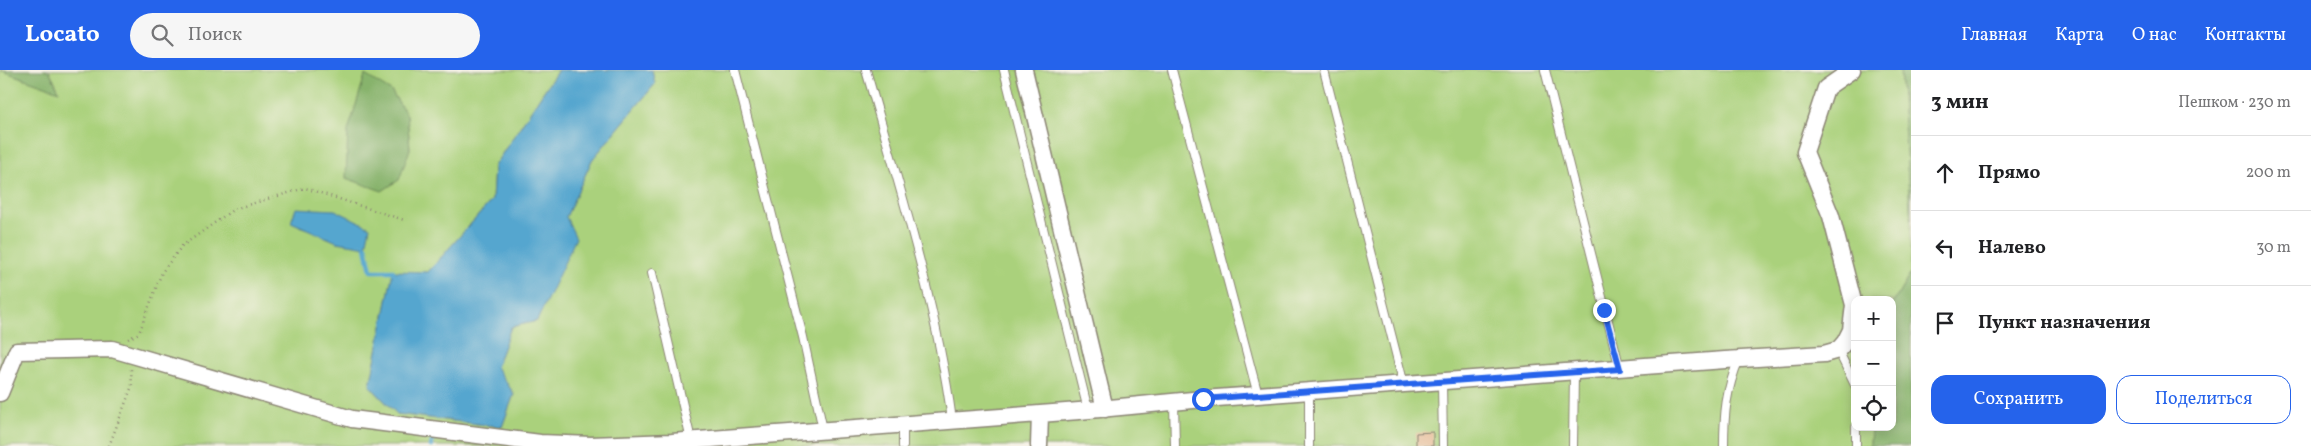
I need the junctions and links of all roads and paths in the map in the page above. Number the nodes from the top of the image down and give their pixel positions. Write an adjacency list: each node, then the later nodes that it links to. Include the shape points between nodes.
1 (735, 70): 29 (lane, via 803,337)
2 (866, 70): 27 (lane, via 945,370)
3 (1004, 70): 25 (lane)
4 (1024, 70): 24 (street)
5 (1172, 70): 22 (lane)
6 (1324, 70): 19 (lane)
7 (1545, 70): 15 (lane)
8 (1852, 70): 12 (street, via 1826,88 1805,152 1831,216 1854,305 1852,330)
9 (404, 220): 11 (path, via 306,188 234,209 182,246 162,272 139,333)
10 (652, 273): 31 (lane)
11 (112, 349): 13 (street); 21 (street, via 17,351)
12 (1838, 350): 14 (street, via 1824,354); 17 (lane)
13 (130, 355): 33 (street, via 352,419); 35 (path, via 132,386)
14 (1739, 359): 15 (street); 42 (lane, via 1727,392)
15 (1620, 369): 16 (street)
16 (1574, 372): 18 (street); 41 (lane)
17 (1851, 377)
18 (1442, 382): 19 (street); 40 (lane)
19 (1404, 385): 20 (street)
20 (1309, 391): 22 (street); 39 (lane)
21 (0, 393)
22 (1258, 395): 23 (street)
23 (1174, 402): 24 (street); 38 (lane)
24 (1105, 409): 25 (street)
25 (1088, 410): 26 (street)
26 (1040, 414): 27 (street); 37 (street)
27 (952, 420): 28 (street)
28 (903, 424): 29 (street); 36 (lane)
29 (823, 430): 32 (street)
30 (1856, 431): 43 (lane)
31 (691, 440): 32 (street); 34 (street)
32 (770, 440)
33 (540, 445): 34 (street)
34 (631, 445)
35 (109, 446)
36 (904, 446)
37 (1039, 446)
38 (1175, 446)
39 (1309, 446)
40 (1443, 446)
41 (1574, 446)
42 (1724, 446)
43 (1856, 446)

